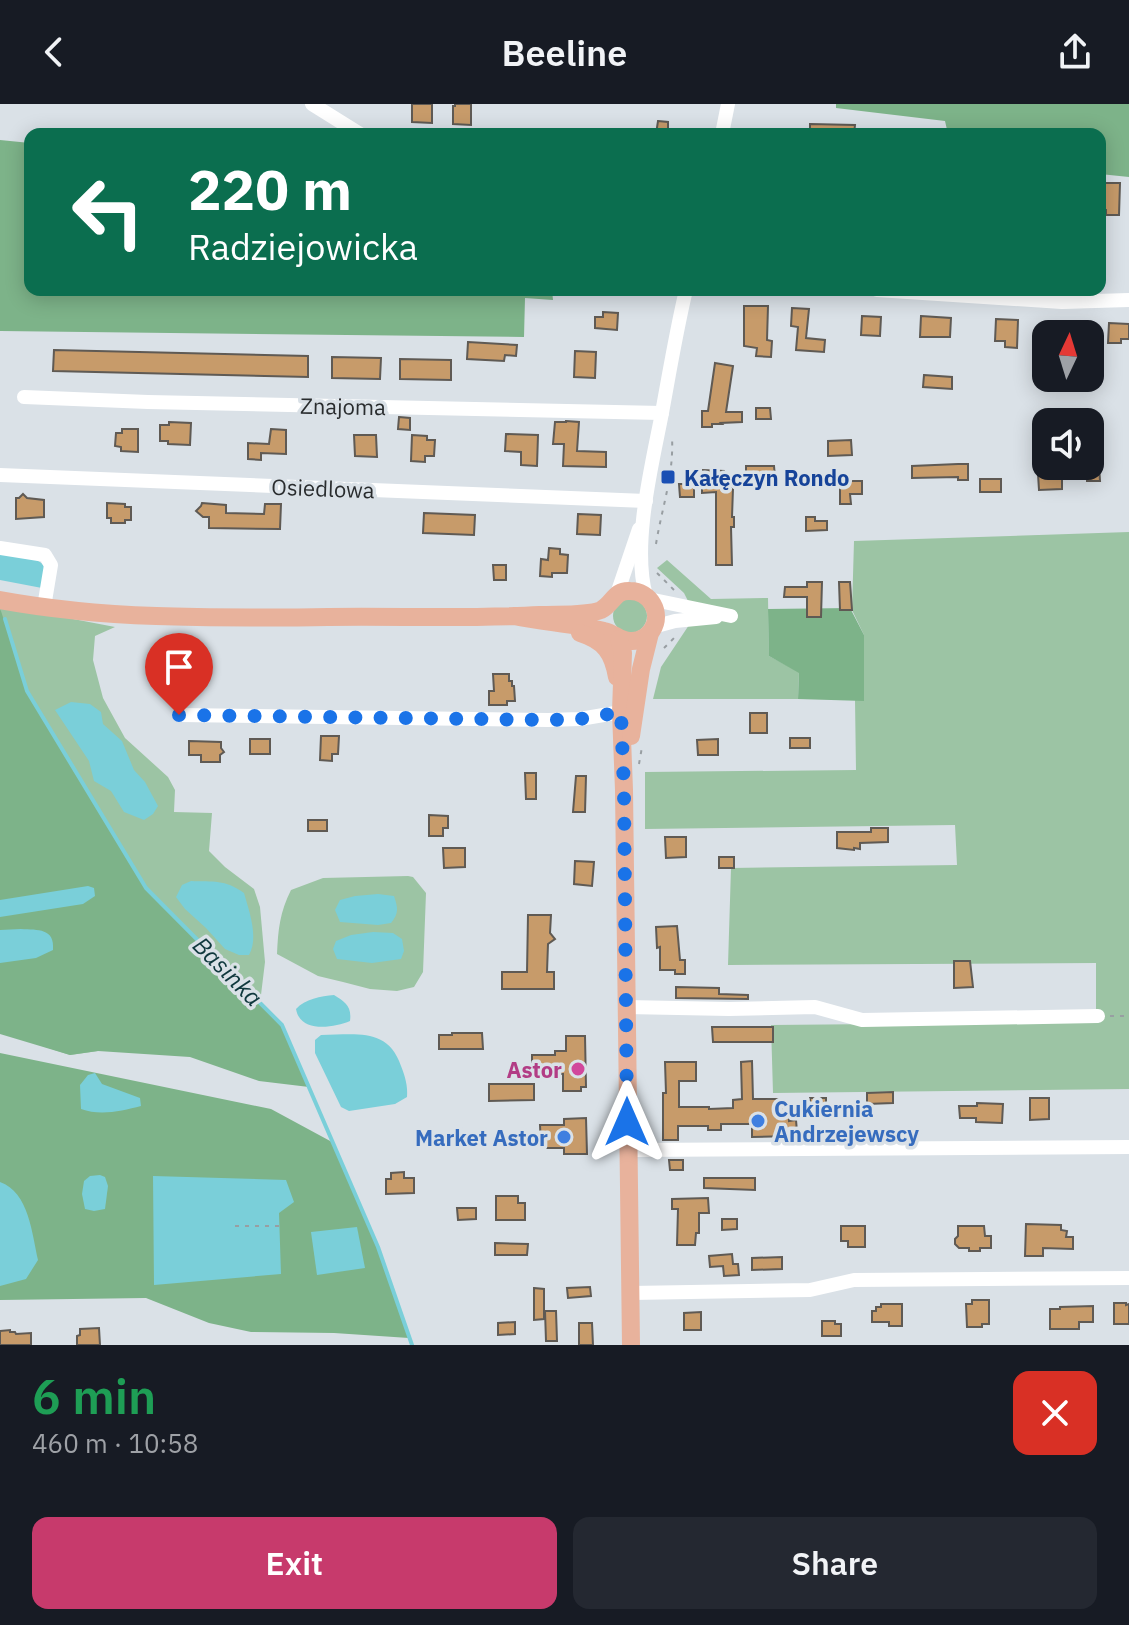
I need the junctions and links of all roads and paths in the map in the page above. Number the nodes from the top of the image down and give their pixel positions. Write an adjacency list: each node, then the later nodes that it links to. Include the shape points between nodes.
1 (312, 104): 3 (street)
2 (728, 104): 4 (street)
3 (350, 128)
4 (723, 128)
5 (685, 296): 9 (street)
6 (970, 296): 7 (street)
7 (1129, 300)
8 (24, 397): 9 (street, Znajoma)
9 (662, 413): 12 (street)
10 (673, 451): 14 (path)
11 (0, 475): 12 (street, Osiedlowa)
12 (645, 507): 16 (street, via 642,581); 18 (street)
13 (0, 548): 19 (street, via 49,560)
14 (654, 552)
15 (656, 572): 20 (path, via 683,599)
16 (648, 598): 18 (main road, via 632,590); 20 (street); 23 (main road, via 655,610)
17 (0, 600): 19 (main road)
18 (612, 600): 21 (main road, via 591,612); 24 (main road, via 604,615)
19 (44, 607): 21 (main road, via 194,618)
20 (683, 613): 23 (street); 25 (path, via 679,633)
21 (514, 616): 22 (main road)
22 (551, 623): 24 (main road); 26 (main road, via 588,635 609,650)
23 (652, 630): 24 (main road, via 636,641); 30 (main road)
24 (615, 636): 26 (main road, via 623,653)
25 (662, 650)
26 (621, 712): 27 (street, via 548,720); 30 (main road)
27 (179, 715)
28 (642, 745): 29 (path)
29 (638, 774)
30 (624, 790): 31 (main road)
31 (626, 1007): 32 (street, via 815,1007 862,1020); 35 (main road)
32 (1098, 1016): 33 (path)
33 (1129, 1016)
34 (1129, 1147): 35 (street)
35 (627, 1150): 39 (main road)
36 (235, 1226): 37 (path)
37 (279, 1226)
38 (1129, 1278): 39 (street, via 854,1280 810,1290)
39 (631, 1293): 40 (main road)
40 (631, 1345)

